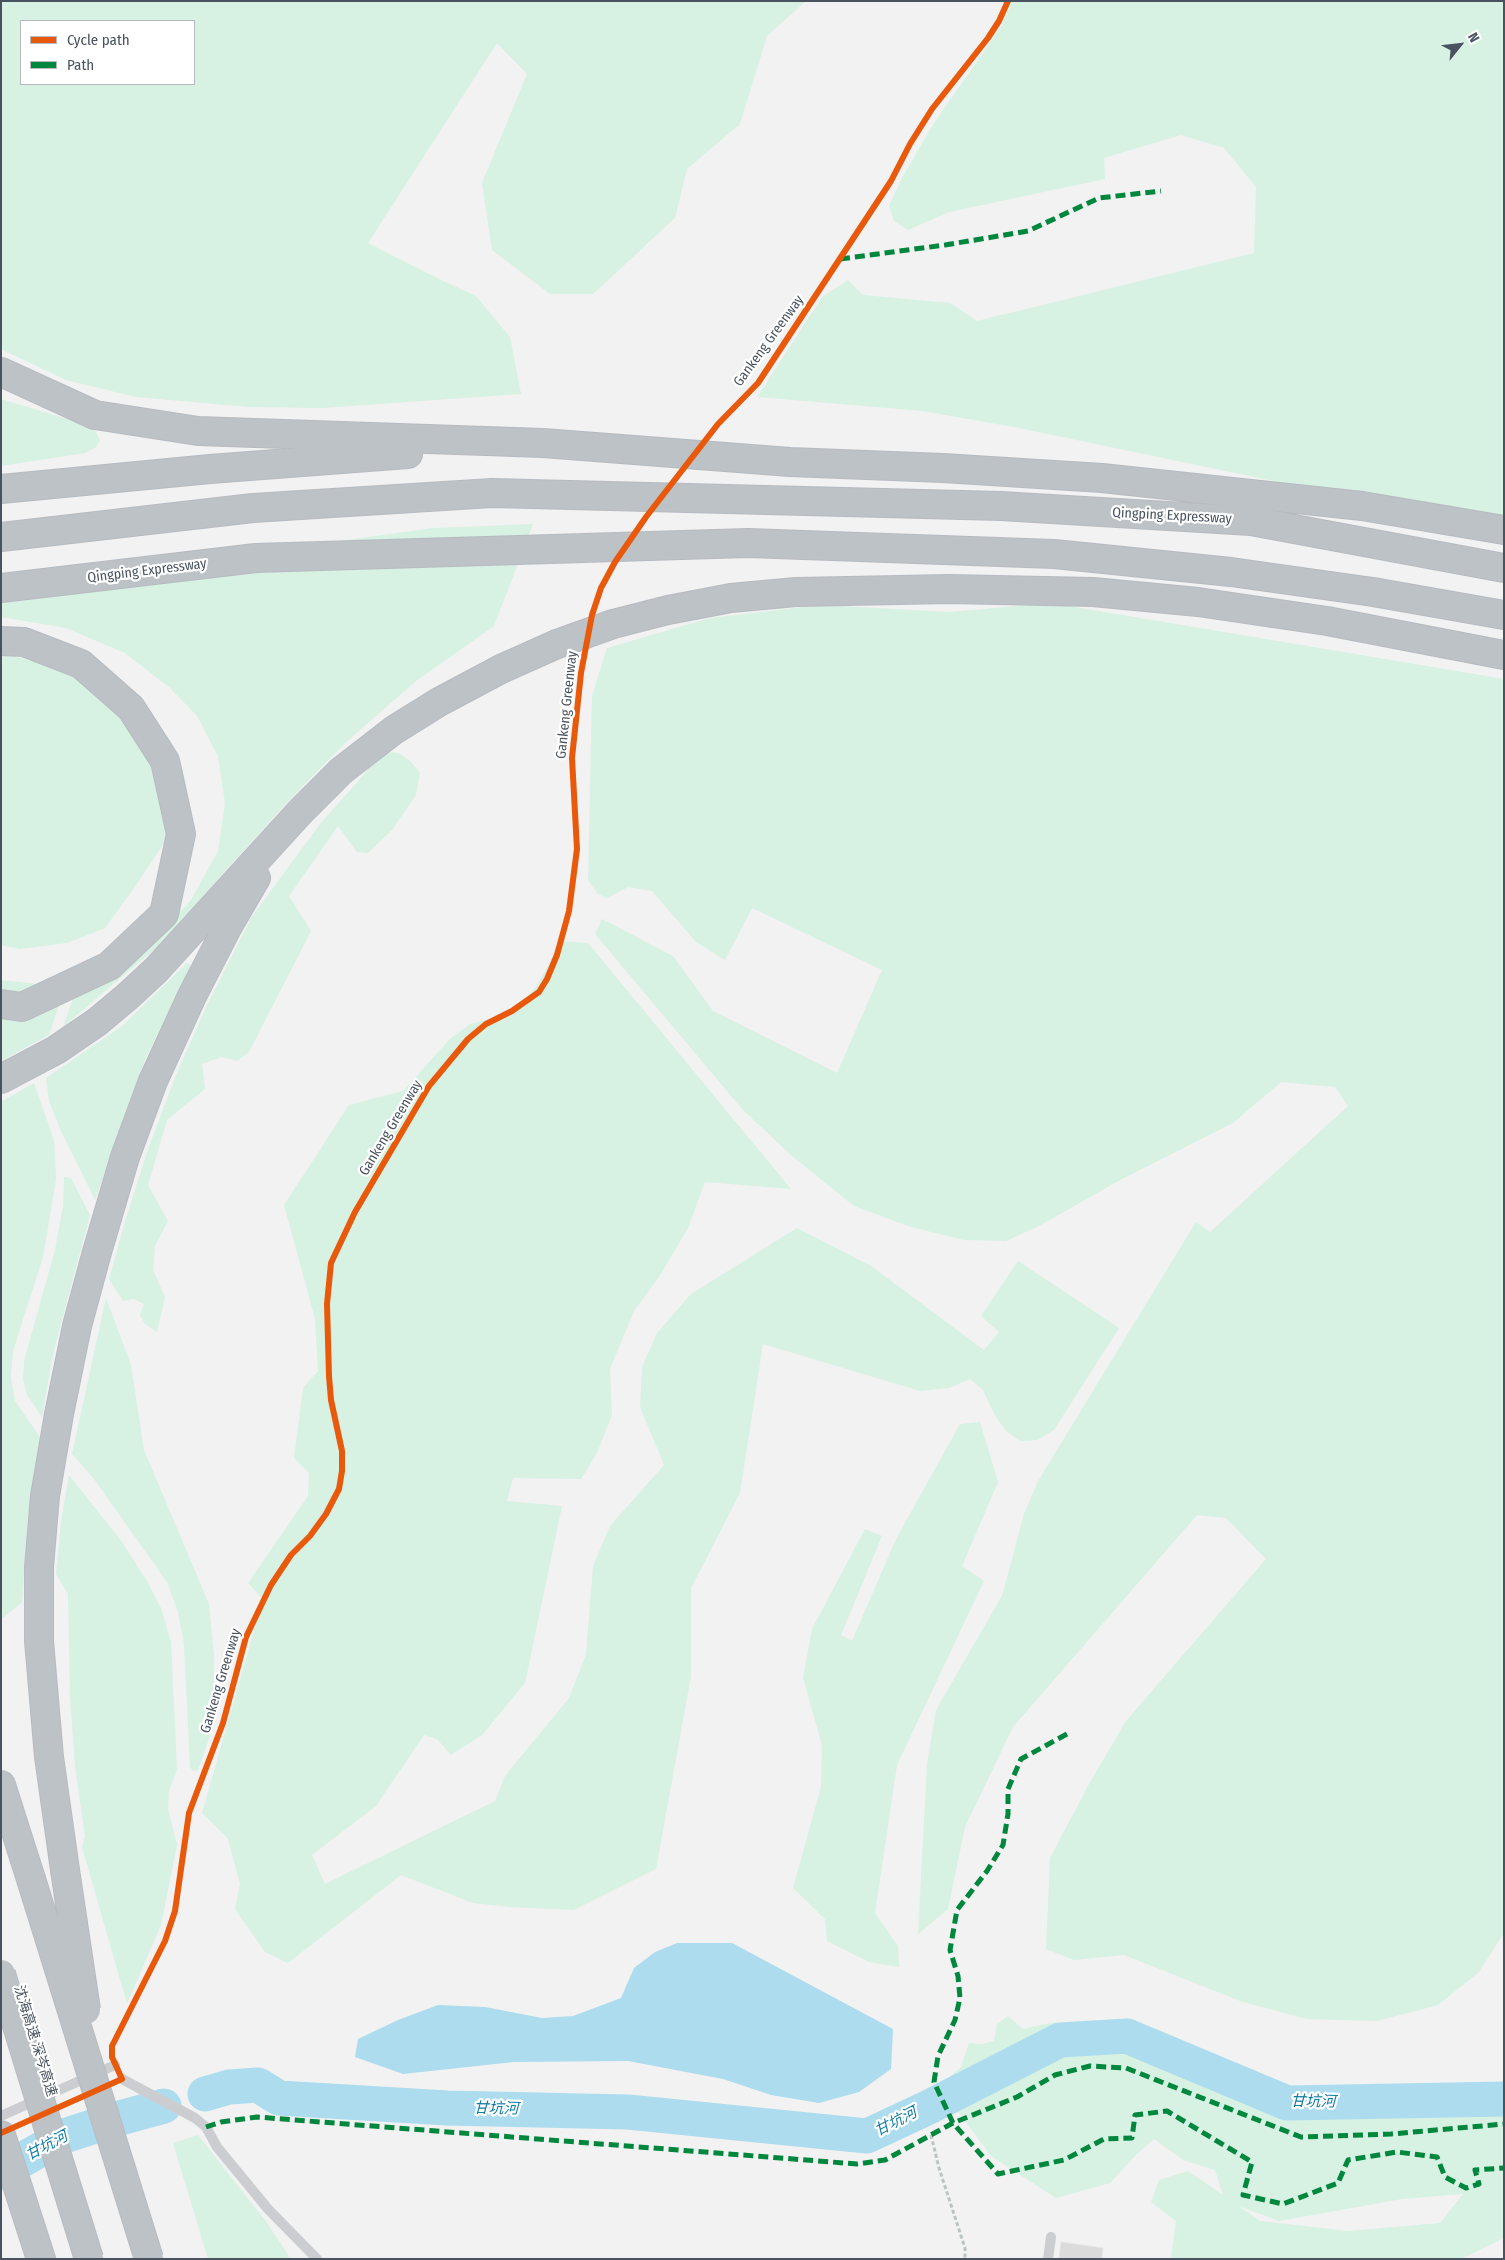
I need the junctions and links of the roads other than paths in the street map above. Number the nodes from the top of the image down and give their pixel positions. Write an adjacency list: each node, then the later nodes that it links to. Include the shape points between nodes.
1 (1, 372): 2 (highway, via 95,415 198,431)
2 (543, 443): 3 (highway); 4 (highway, via 790,462 1102,478 1362,506)
3 (1, 489)
4 (1504, 530)
5 (1, 537): 6 (highway, Qingping Expressway, via 253,508 492,493 1001,506 1251,521)
6 (1504, 568)
7 (1, 588): 8 (highway, Qingping Expressway, via 256,558 748,543 1054,554 1231,572)
8 (1504, 615)
9 (1, 641): 12 (highway, via 24,642 82,664 131,708 165,761 181,834 164,914 109,966 22,1007)
10 (1504, 655): 11 (highway, via 1327,621 1093,592 949,589 796,592 731,598 613,624 501,669 438,702 394,730 341,771)
11 (300, 812): 13 (highway, via 156,970 128,996 56,1050); 18 (highway, bridge, via 228,926 153,1081 125,1157 97,1252 70,1361 45,1496 39,1567 42,1692 48,1757)
12 (1, 1004)
13 (1, 1079)
14 (1, 1785): 18 (highway, bridge)
15 (1, 1974): 23 (highway, 沈海高速 深岑高速, bridge)
16 (115, 2065): 19 (lane)
17 (122, 2079): 25 (lane, via 196,2118 206,2127 217,2147 268,2208)
18 (99, 2093): 24 (highway, bridge)
19 (1, 2116)
20 (1, 2135): 22 (highway)
21 (1051, 2237): 26 (lane)
22 (41, 2259)
23 (89, 2259)
24 (149, 2259)
25 (317, 2259)
26 (1048, 2259)

